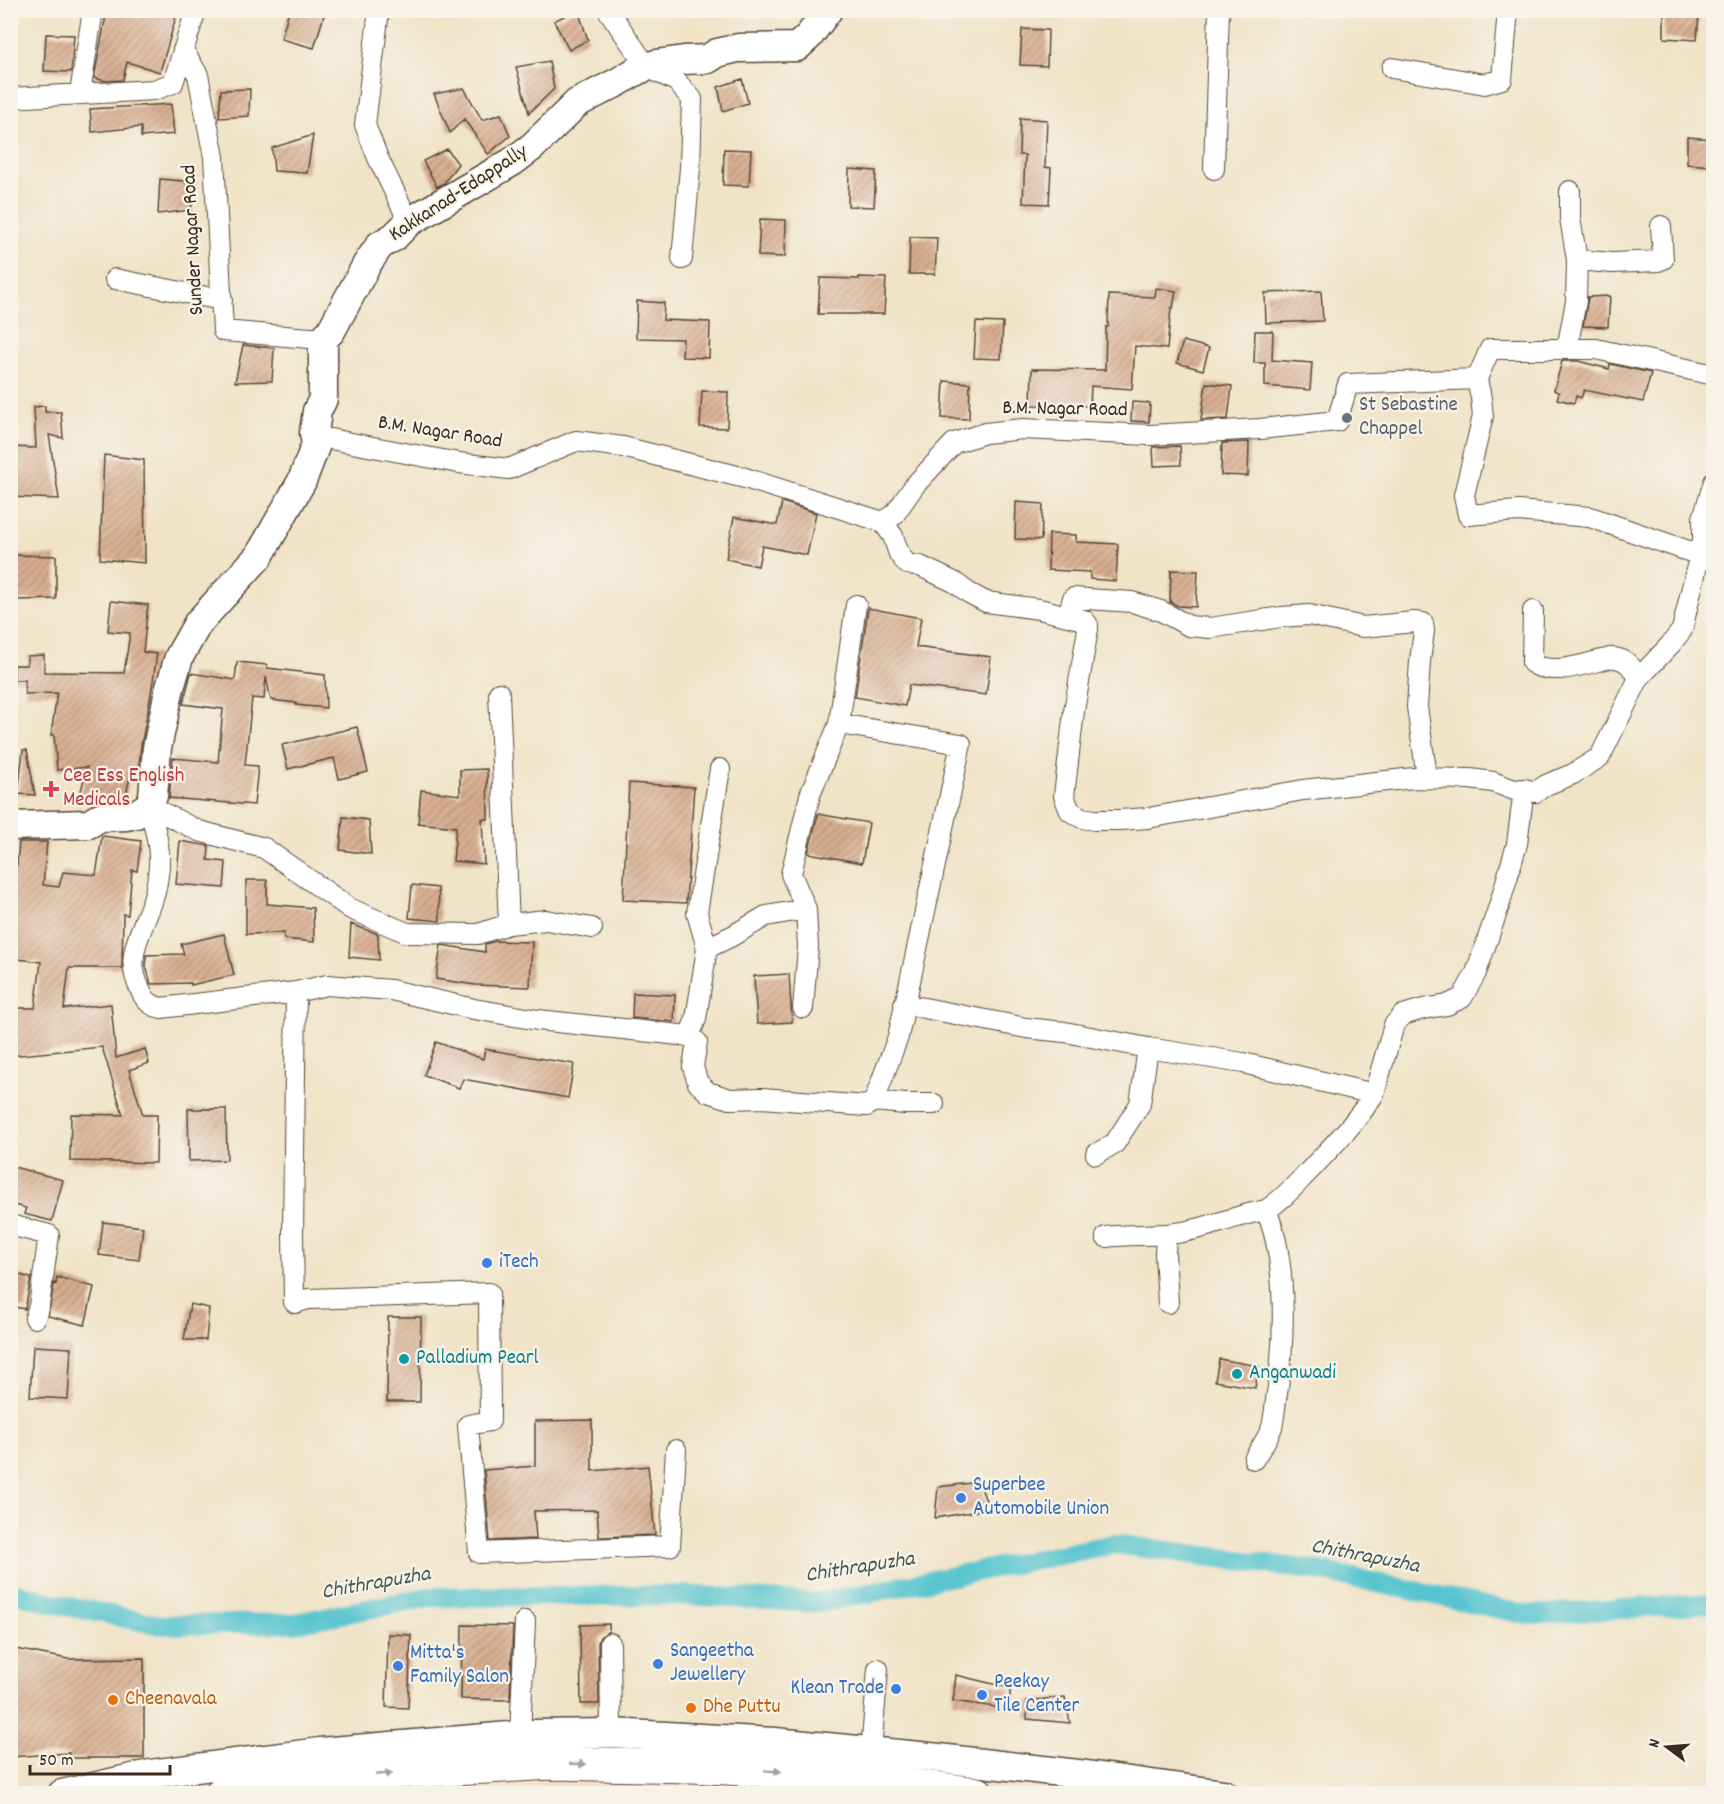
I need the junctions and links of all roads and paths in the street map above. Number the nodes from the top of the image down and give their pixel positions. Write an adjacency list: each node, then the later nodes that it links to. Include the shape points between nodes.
1 (93, 10): 11 (street)
2 (196, 10): 8 (street)
3 (379, 10): 15 (street, via 365,125)
4 (608, 10): 9 (street)
5 (828, 10): 9 (street, Kakkanad-Edappally, via 797,47 738,48 708,59)
6 (1219, 10): 13 (street)
7 (1508, 10): 10 (street, via 1502,79 1485,84)
8 (183, 50): 11 (street, via 173,83 154,90); 20 (street, Sunder Nagar Road, via 198,75 214,157)
9 (647, 67): 15 (street, Kakkanad-Edappally, via 577,103 512,162); 17 (street, via 676,81 692,99)
10 (1392, 68)
11 (80, 93): 12 (street)
12 (10, 98)
13 (1214, 169)
14 (1570, 191): 18 (street)
15 (409, 222): 21 (street, Kakkanad-Edappally, via 380,245)
16 (1661, 226): 18 (street, via 1663,258 1658,261)
17 (682, 259)
18 (1577, 260): 22 (street)
19 (115, 279): 20 (street)
20 (222, 300): 21 (street, Sunder Nagar Road, via 223,331)
21 (323, 339): 25 (street, via 323,399 317,411)
22 (1567, 349): 23 (street, via 1596,349); 24 (street, via 1490,349)
23 (1713, 375)
24 (1477, 379): 27 (street, B.M. Nagar Road, via 1348,384 1337,421 1149,435 1023,429 985,433 954,443 915,485 894,515); 28 (street, via 1483,416 1464,495 1468,515 1518,511 1590,517)
25 (315, 436): 27 (street, B.M. Nagar Road, via 509,469 576,441 623,447 745,478); 38 (street, via 316,444 302,481 259,556 198,623 179,657 157,748)
26 (1713, 482): 28 (street, via 1703,518)
27 (883, 522): 31 (street, via 907,564 954,582 986,602)
28 (1700, 555): 32 (street, via 1682,630)
29 (856, 605): 34 (street)
30 (1533, 611): 32 (street, via 1532,663 1536,666 1566,668 1612,658 1626,662)
31 (1068, 615): 36 (street, via 1073,598 1132,602 1189,626 1210,628 1309,615 1363,627 1423,623 1417,707); 36 (street, via 1082,618 1088,625 1064,796 1076,815 1095,820 1133,819 1303,790)
32 (1639, 678): 37 (street, via 1600,757 1536,792)
33 (500, 693): 41 (street)
34 (839, 724): 40 (street, via 810,795 790,874); 45 (street, via 961,744)
35 (720, 769): 43 (street, via 697,912)
36 (1427, 777): 37 (street, via 1470,779)
37 (1524, 789): 49 (street, via 1517,844 1476,973 1462,998 1403,1015 1394,1025)
38 (149, 806): 39 (street, via 136,814 100,817 89,824); 41 (street, via 200,831 264,848 351,909 407,933 478,934); 44 (street, via 158,841 158,874 134,950 136,980 144,998 161,1008)
39 (10, 826)
40 (806, 909): 43 (street, via 766,916); 46 (street, via 808,946)
41 (509, 924): 42 (street, via 546,920)
42 (592, 928)
43 (707, 948): 47 (street, via 696,1019)
44 (296, 992): 47 (street, via 327,985 392,990 538,1020); 59 (street, via 293,1301 489,1293 490,1421 468,1425 479,1553 670,1546)
45 (904, 1004): 48 (street); 50 (street, via 898,1037)
46 (803, 1008)
47 (689, 1036): 50 (street, via 697,1042 693,1067 698,1083 708,1092 730,1099 867,1106)
48 (1148, 1048): 49 (street, via 1243,1062); 52 (street, via 1140,1104 1115,1143)
49 (1374, 1094): 53 (street, via 1347,1132 1281,1200)
50 (874, 1101): 51 (street)
51 (934, 1104)
52 (1096, 1154)
53 (1266, 1209): 55 (street, via 1196,1230); 60 (street, via 1280,1264 1281,1369 1272,1427)
54 (10, 1225): 58 (street, via 49,1235)
55 (1166, 1234): 56 (street); 57 (street)
56 (1106, 1237)
57 (1168, 1303)
58 (35, 1318)
59 (676, 1450)
60 (1254, 1459)
61 (525, 1621): 65 (street)
62 (610, 1643): 64 (street)
63 (878, 1669): 66 (street)
64 (611, 1733): 65 (street); 66 (street)
65 (520, 1736): 67 (street, via 320,1752 150,1774)
66 (871, 1751): 70 (street)
67 (62, 1794)
68 (221, 1794): 69 (highway, one-way to 69, via 386,1773 552,1763 776,1771)
69 (978, 1794)
70 (1224, 1794)

